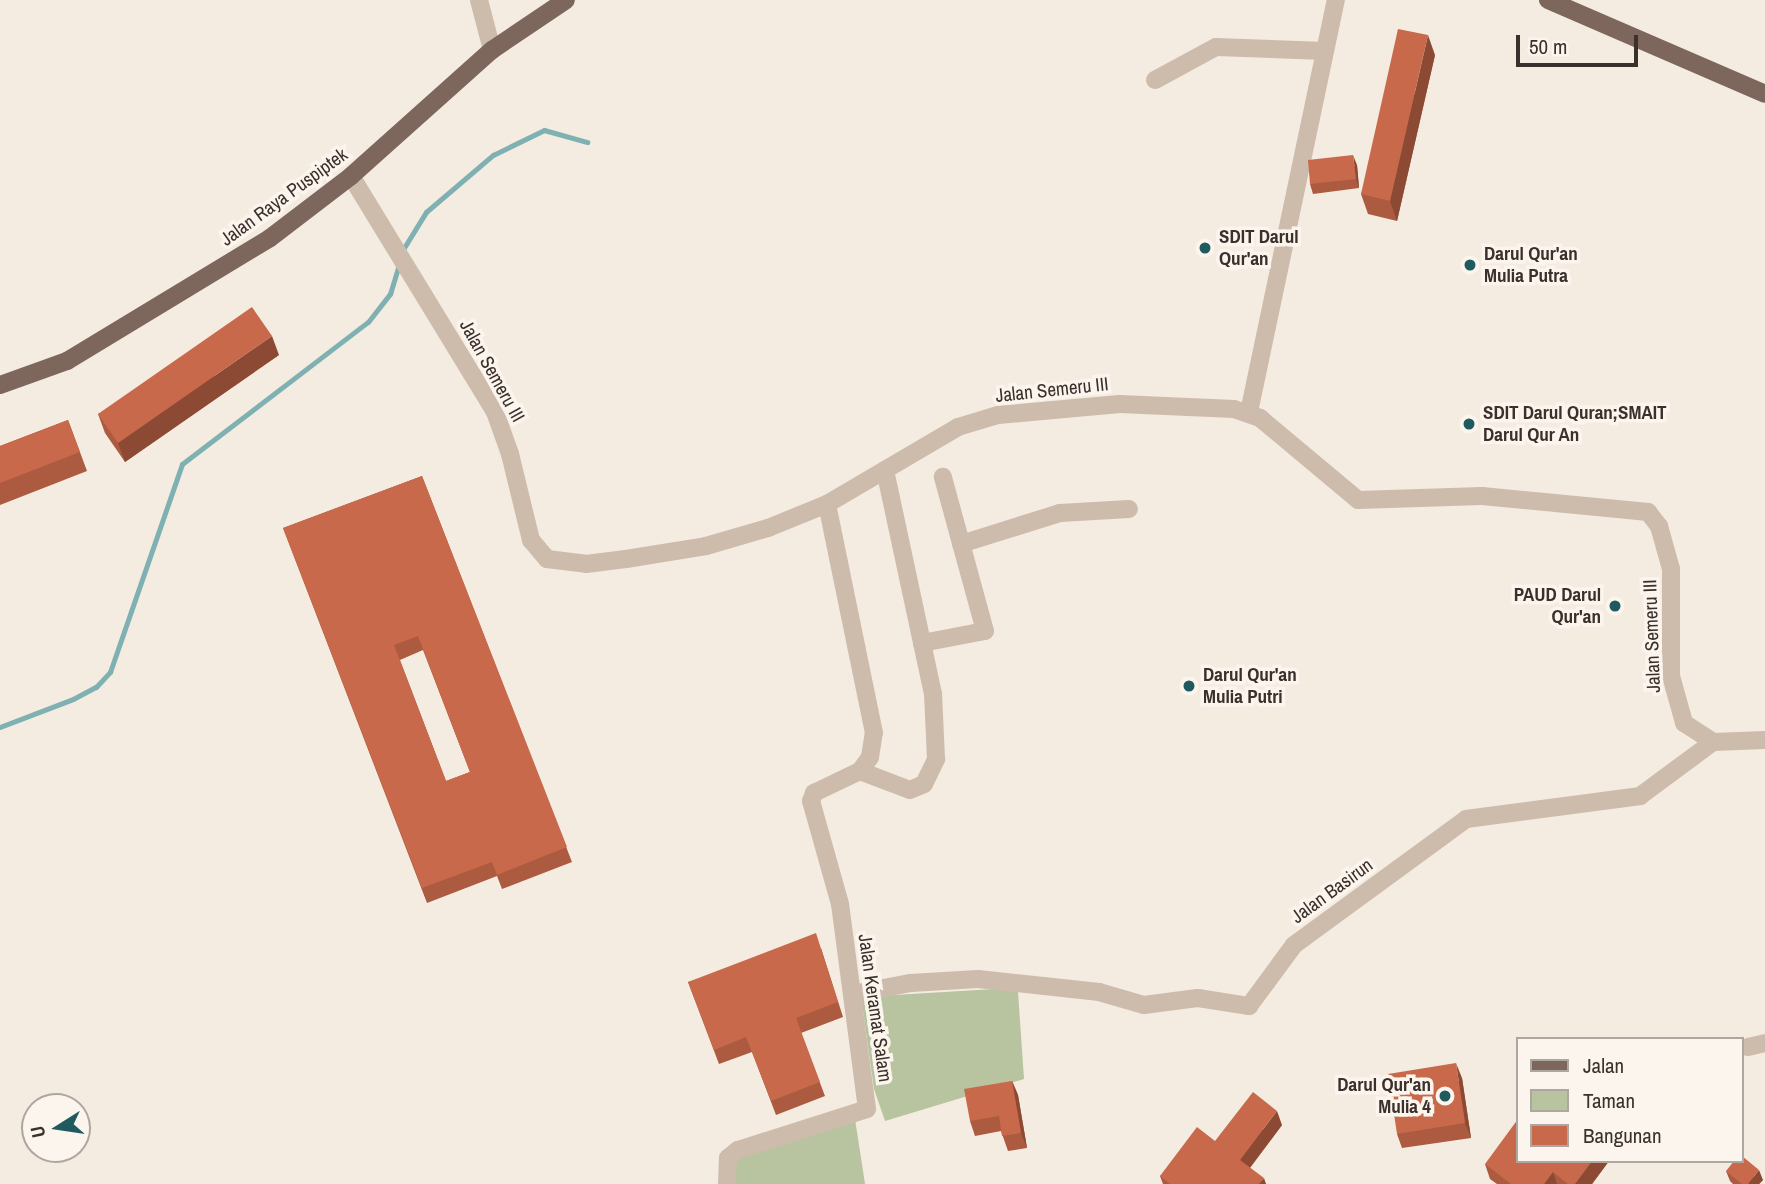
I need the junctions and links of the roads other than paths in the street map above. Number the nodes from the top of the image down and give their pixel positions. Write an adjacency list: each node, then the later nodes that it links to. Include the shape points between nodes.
1 (479, 0): 5 (street)
2 (566, 0): 5 (main road, Jalan Raya Puspiptek)
3 (1336, 0): 6 (street)
4 (1548, 0): 8 (main road)
5 (492, 50): 9 (main road, Jalan Raya Puspiptek)
6 (1325, 51): 7 (street, via 1216,47); 11 (street)
7 (1155, 80)
8 (1765, 94)
9 (351, 176): 10 (main road, Jalan Raya Puspiptek, via 270,238 182,294 67,361); 14 (street, Jalan Semeru III, via 495,412 531,540 547,559 586,564 706,545)
10 (0, 385)
11 (1249, 412): 12 (street, Jalan Semeru III, via 1120,404 998,415 958,427); 19 (street, Jalan Semeru III, via 1358,500 1469,495 1648,512 1659,527 1671,569 1674,695 1684,723)
12 (885, 470): 14 (street, Jalan Semeru III); 17 (street)
13 (943, 477): 16 (street)
14 (827, 504): 20 (street, via 872,719 870,757)
15 (1129, 509): 16 (street, via 1060,513)
16 (961, 544): 17 (street, via 985,631)
17 (922, 643): 20 (street, via 936,722 933,772 924,784 910,790)
18 (1765, 740): 19 (street)
19 (1713, 742): 21 (street, Jalan Basirun, via 1640,796 1466,819 1309,932 1249,1006 1198,998 1144,1005 1099,992 978,979 911,983)
20 (860, 771): 21 (street, Jalan Keramat Salam, via 814,793 811,801 833,868)
21 (852, 994): 22 (street, Jalan Keramat Salam, via 867,1109 738,1150 728,1158)
22 (727, 1184)

